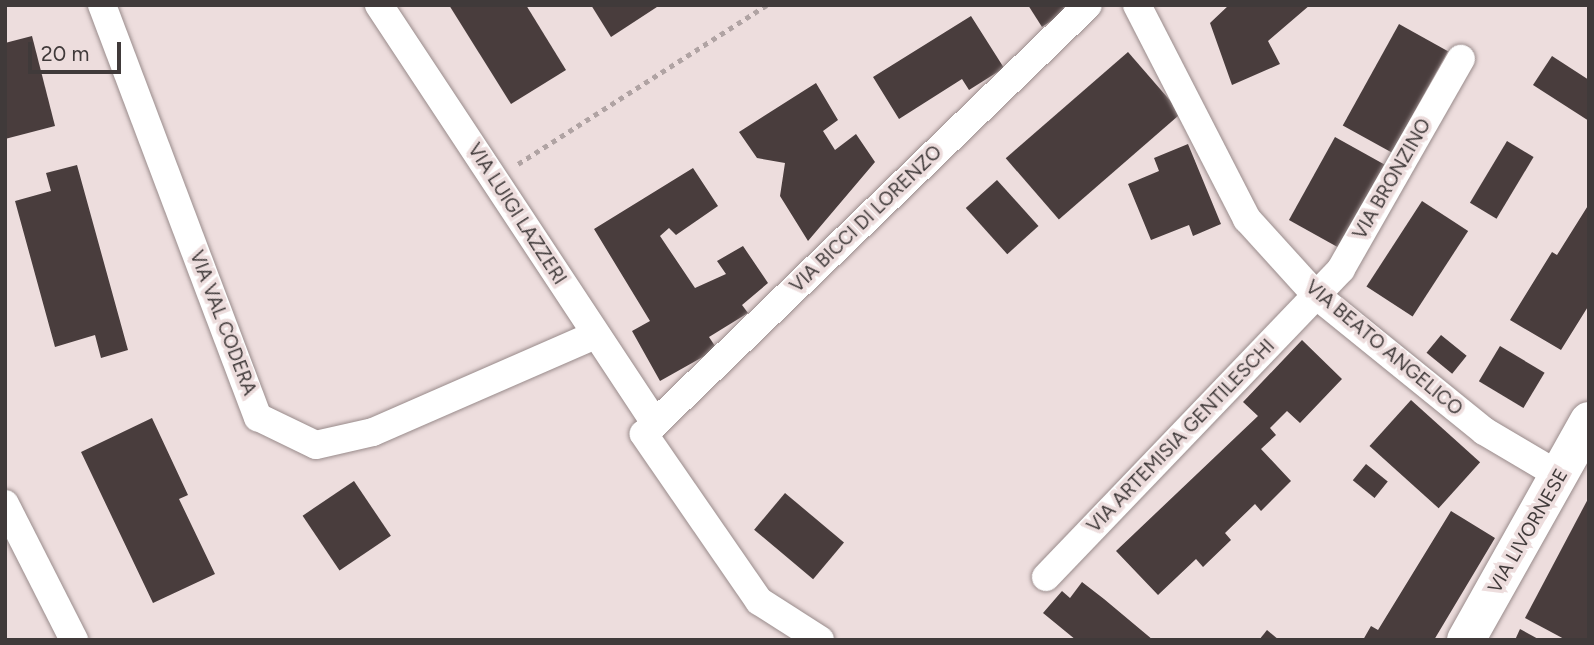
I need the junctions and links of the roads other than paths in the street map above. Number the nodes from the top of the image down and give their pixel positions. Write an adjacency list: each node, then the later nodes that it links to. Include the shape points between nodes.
1 (102, 5): 7 (street, VIA VAL CODERA, via 258,417 316,445 373,432)
2 (379, 5): 7 (street, VIA LUIGI LAZZERI)
3 (1088, 5): 9 (street, VIA BICCI DI LORENZO)
4 (1146, 10): 6 (street, VIA BEATO ANGELICO, via 1247,219)
5 (1461, 59): 6 (street, VIA BRONZINO, via 1341,270)
6 (1316, 295): 10 (street, VIA BEATO ANGELICO, via 1484,431); 12 (street, VIA ARTEMISIA GENTILESCHI)
7 (596, 335): 9 (street, VIA LUIGI LAZZERI)
8 (1589, 421): 10 (main road, VIA LIVORNESE)
9 (649, 428): 14 (street, VIA LUIGI LAZZERI, via 759,601)
10 (1560, 476): 15 (main road, VIA LIVORNESE)
11 (5, 504): 13 (street)
12 (1046, 577)
13 (74, 640)
14 (820, 640)
15 (1466, 640)

